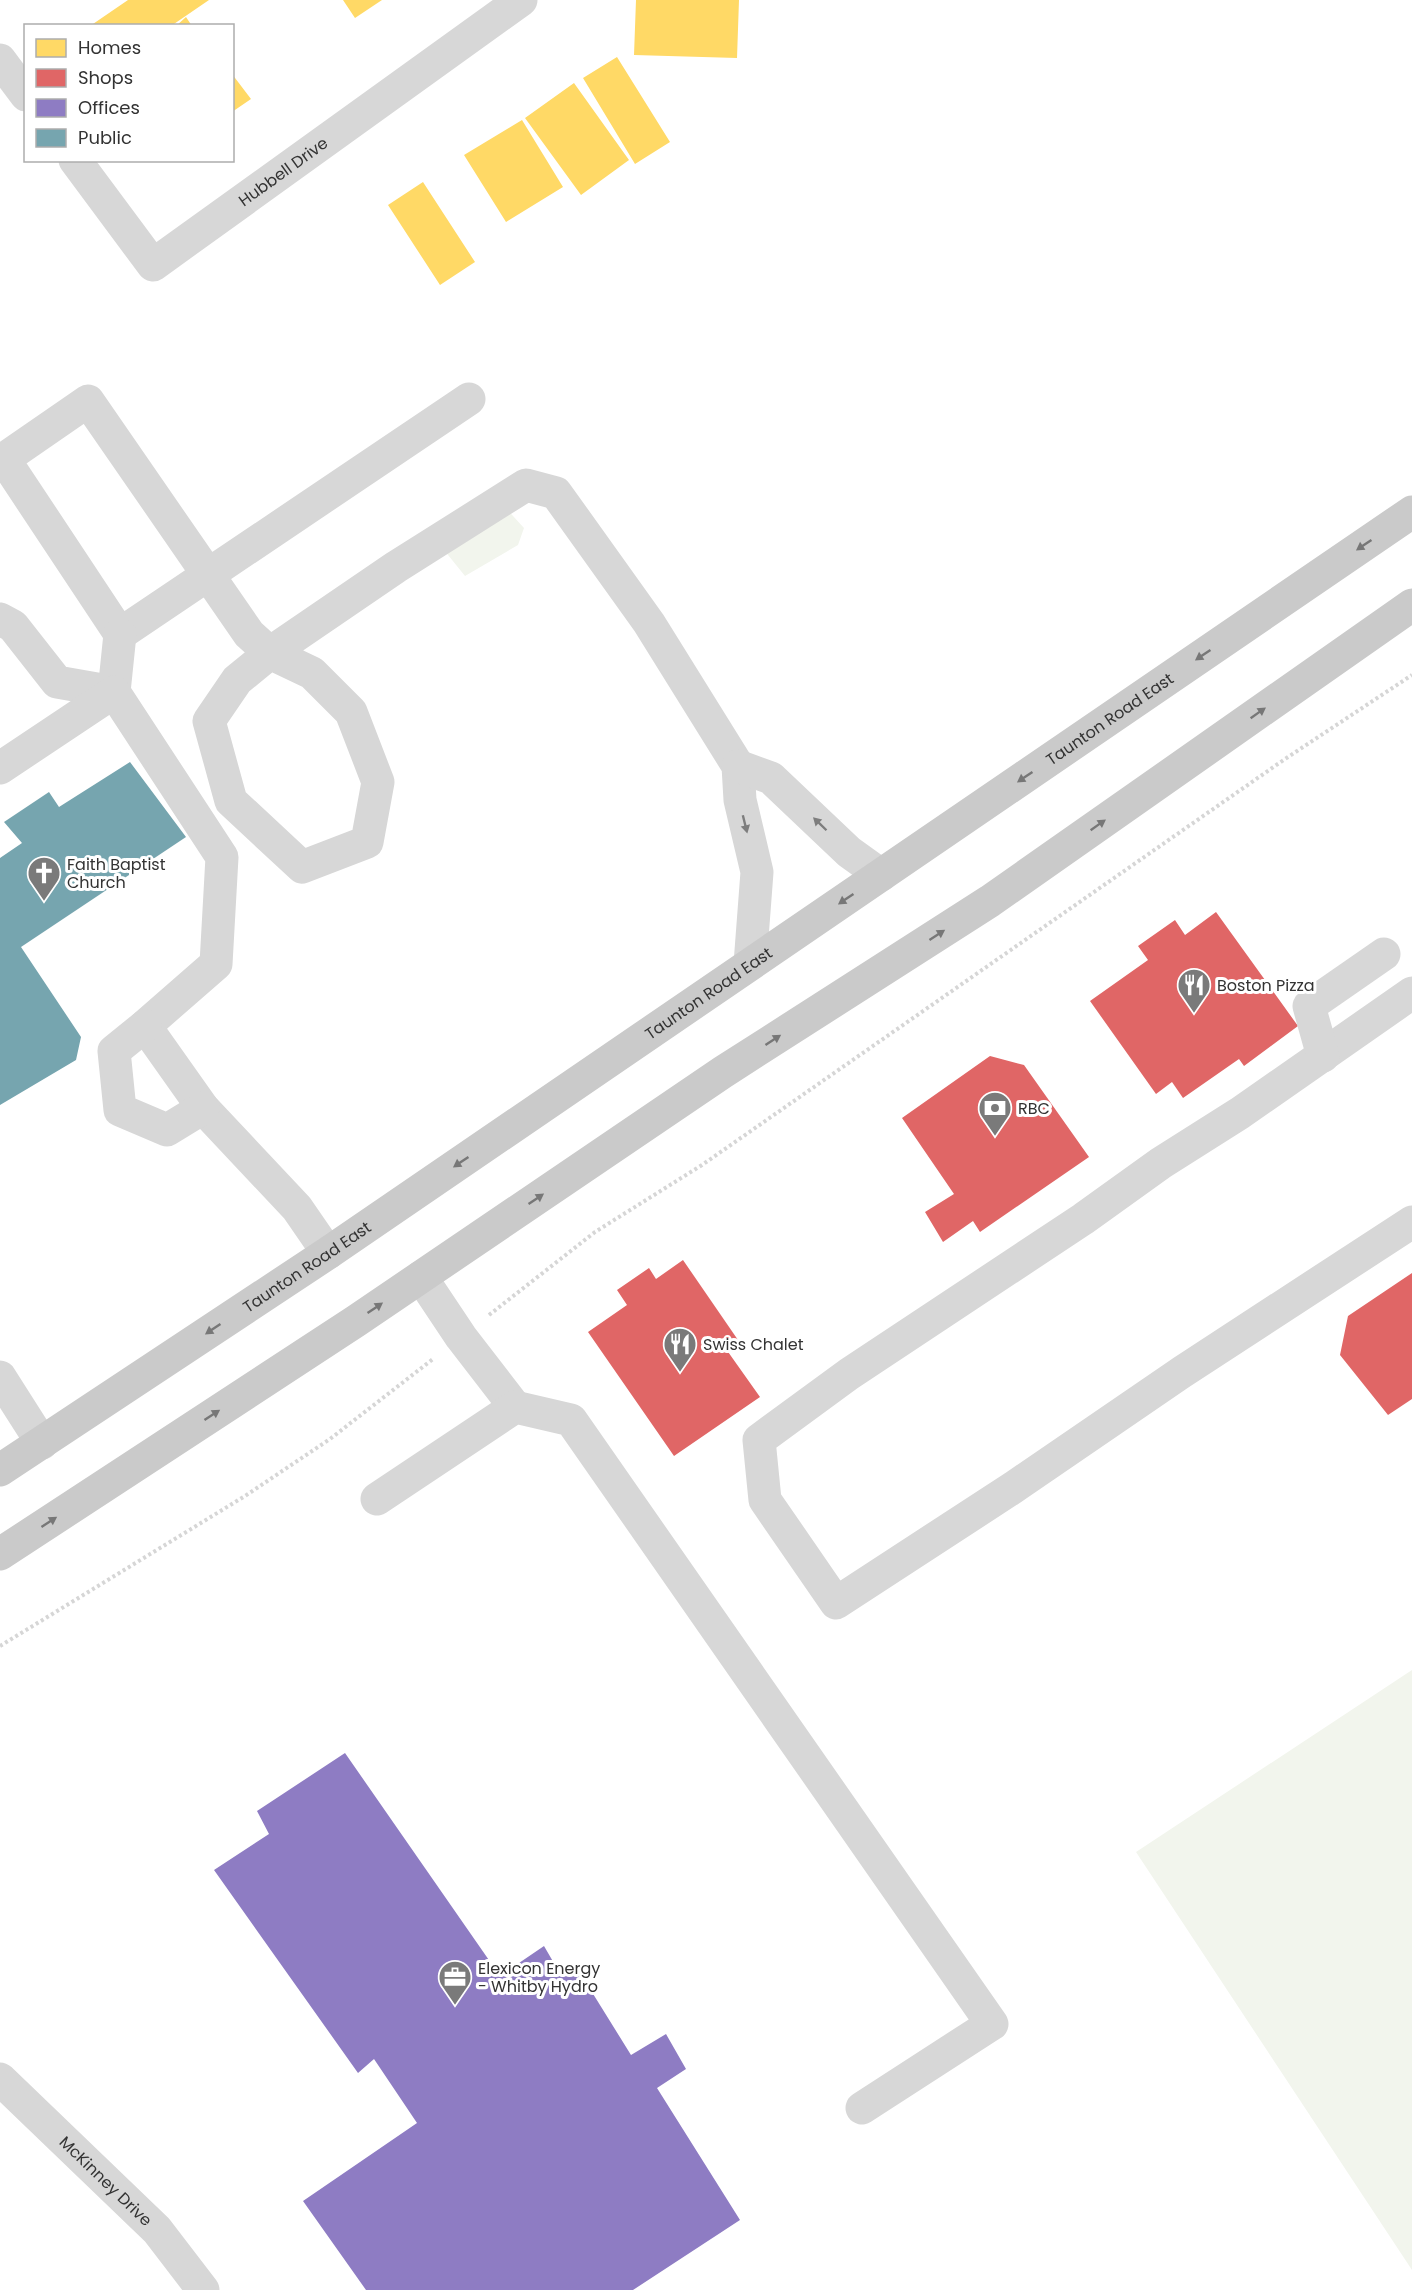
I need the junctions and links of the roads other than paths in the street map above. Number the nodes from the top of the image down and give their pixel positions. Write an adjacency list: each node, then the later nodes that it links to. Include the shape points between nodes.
1 (521, 0): 4 (street, Hubbell Drive, via 153,266)
2 (0, 60): 3 (street)
3 (24, 91)
4 (76, 162)
5 (469, 399): 7 (street)
6 (1412, 512): 15 (main road, Taunton Road East, one-way to 15)
7 (208, 576): 10 (street); 10 (street, via 88,401 4,459); 11 (street, via 249,634)
8 (1412, 606): 24 (main road, one-way to 8, via 723,1072 990,901)
9 (0, 619): 12 (street, via 13,626 57,682)
10 (120, 634): 12 (street)
11 (270, 653): 11 (street, via 237,680 209,721 231,801 302,867 367,842 378,782 351,712 312,673); 13 (street, via 526,485 556,493 649,623)
12 (114, 692): 14 (street); 19 (street, via 222,856 216,964)
13 (738, 766): 15 (street, one-way to 13, via 849,852 771,778); 17 (street, one-way to 17, via 740,800 757,872)
14 (0, 768)
15 (881, 875): 17 (main road, Taunton Road East, one-way to 17)
16 (1384, 954): 20 (street, via 1309,1006)
17 (750, 964): 23 (main road, Taunton Road East, one-way to 23)
18 (1412, 993): 20 (street)
19 (145, 1026): 21 (street); 21 (street, via 114,1051 120,1110 167,1130)
20 (1323, 1056): 22 (street, via 849,1374 759,1440 765,1500 836,1603)
21 (204, 1108): 23 (street, via 297,1208)
22 (1412, 1222)
23 (328, 1253): 27 (main road, Taunton Road East, one-way to 27)
24 (421, 1277): 26 (street); 30 (main road, one-way to 24)
25 (0, 1377): 27 (street)
26 (515, 1407): 29 (street); 32 (street, via 571,1420 992,2024)
27 (42, 1443): 28 (main road, Taunton Road East)
28 (0, 1470)
29 (377, 1499)
30 (0, 1554)
31 (0, 2079): 33 (street, McKinney Drive, via 157,2230)
32 (862, 2108)
33 (203, 2290)

